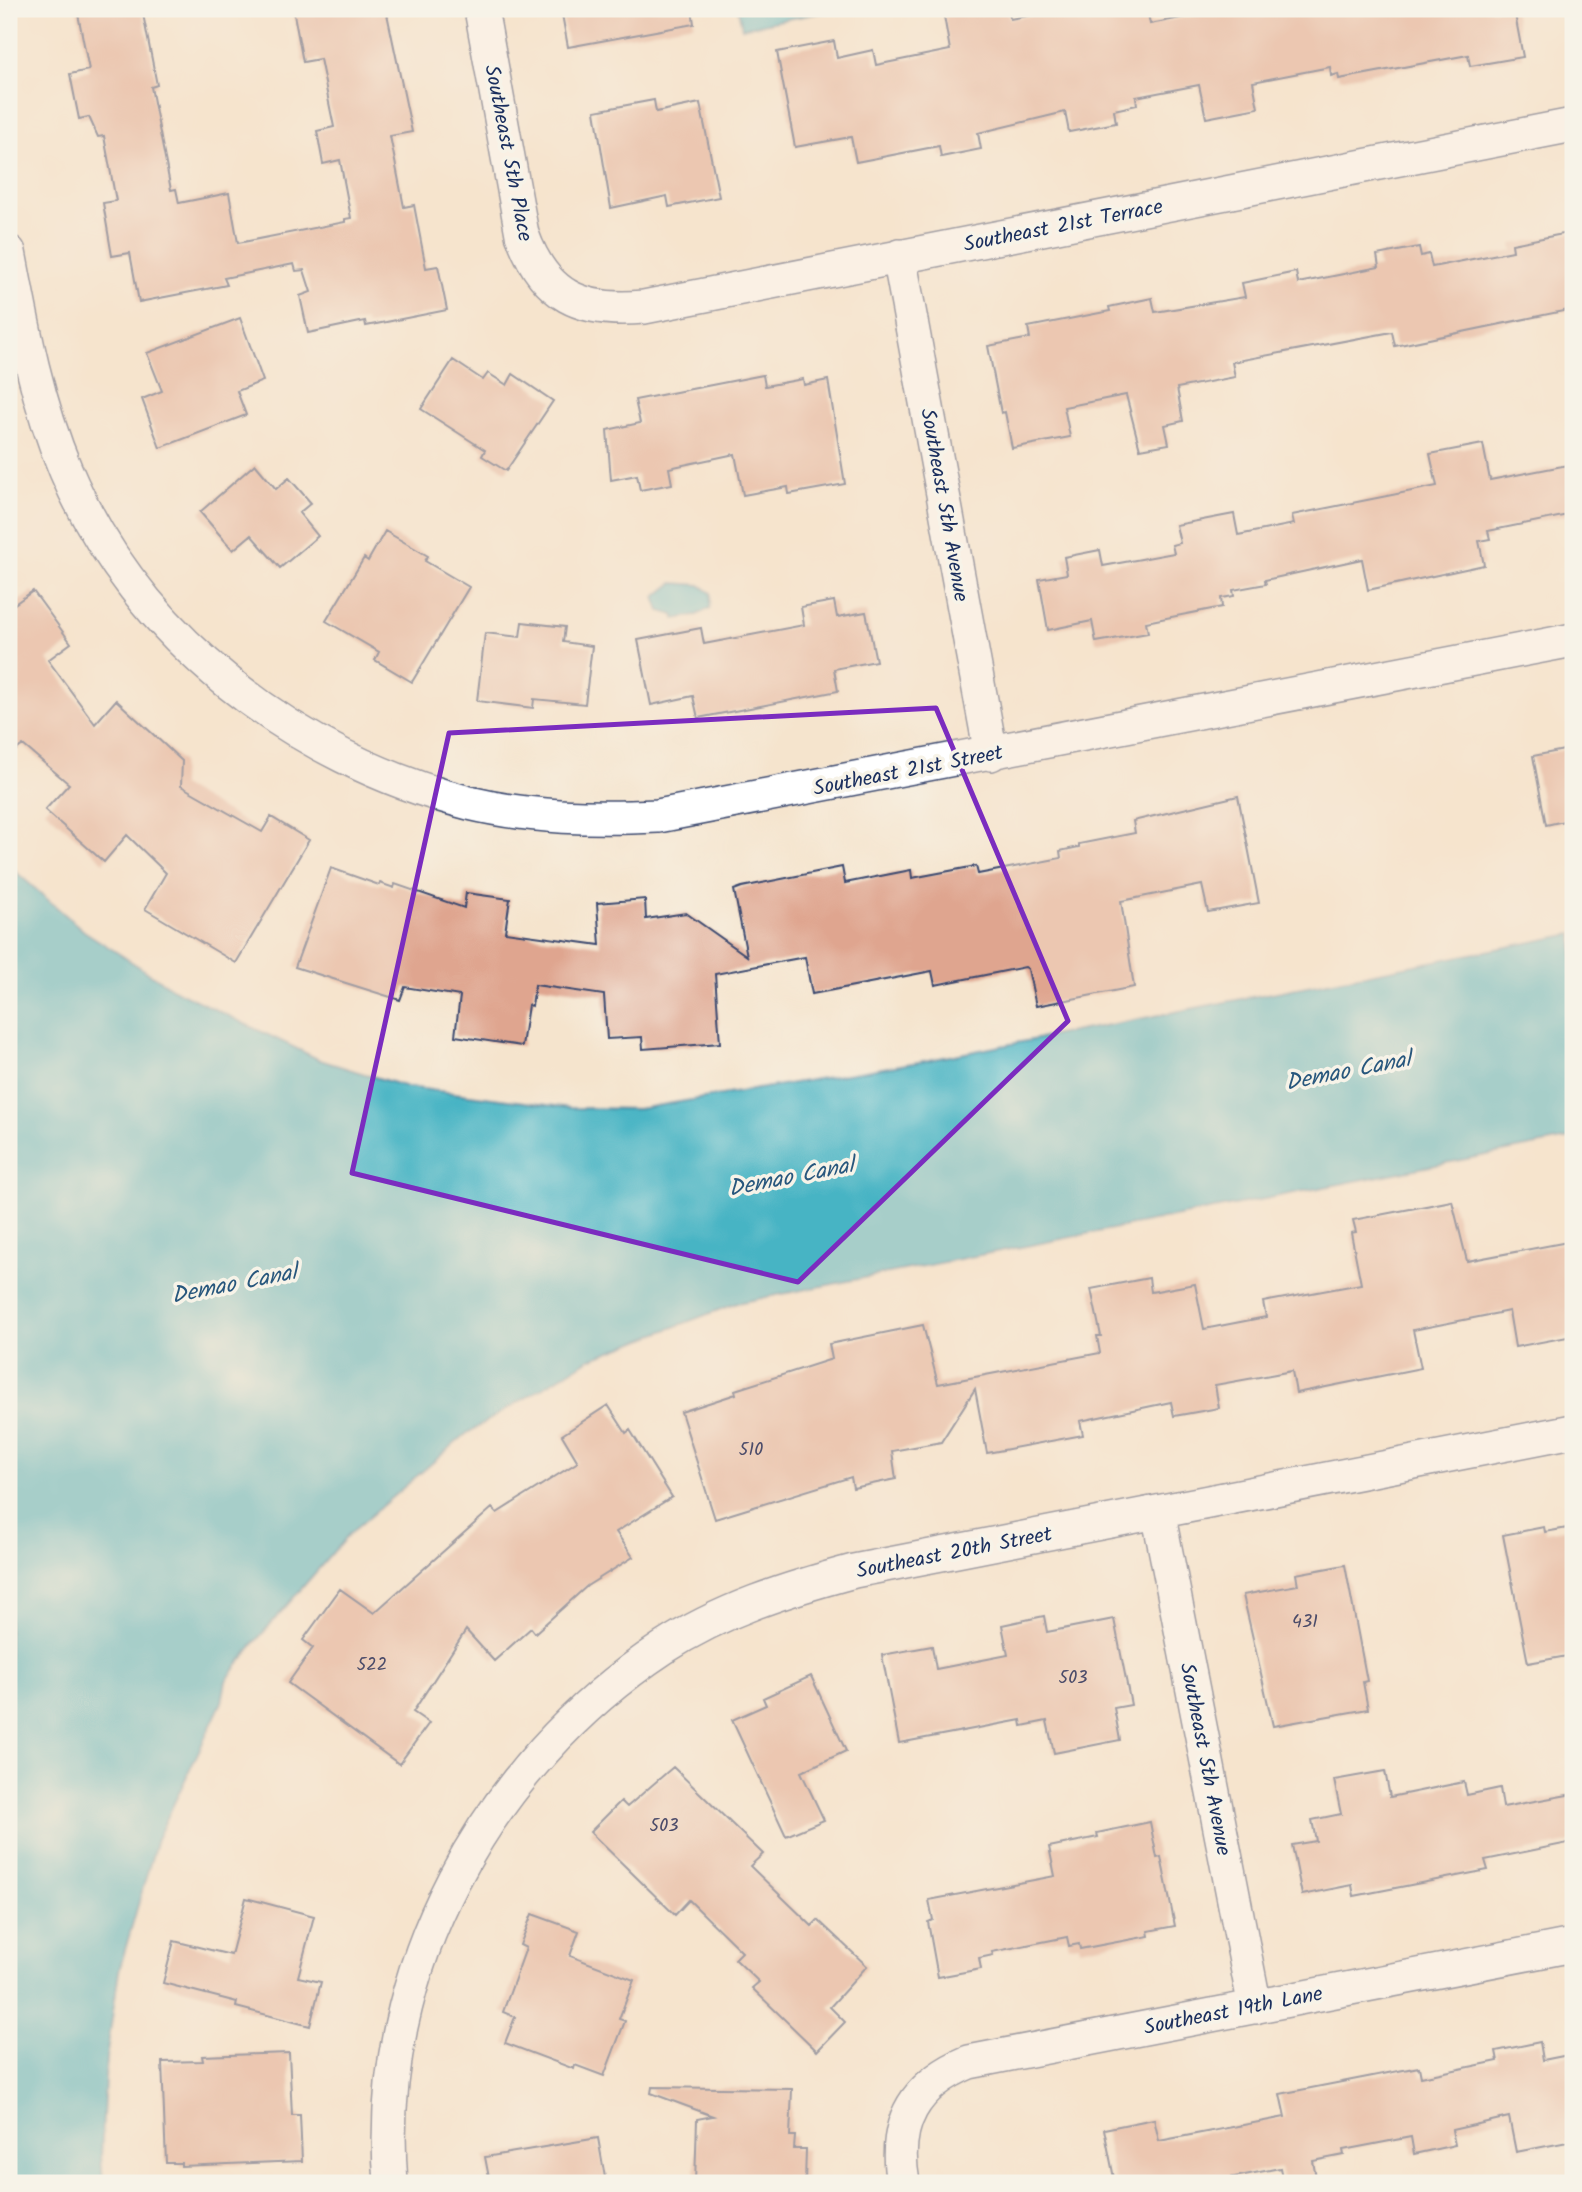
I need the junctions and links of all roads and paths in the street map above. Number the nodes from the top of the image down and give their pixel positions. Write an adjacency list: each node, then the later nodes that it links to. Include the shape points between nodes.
1 (481, 9): 5 (street, Southeast 5th Place, via 522,234 539,273)
2 (1573, 125): 4 (street, Southeast 21st Terrace)
3 (9, 252): 7 (street, Southeast 21st Street, via 44,414 86,512 112,557 172,631 259,706 349,760 411,786 471,803 523,813 596,818 658,816 720,806)
4 (900, 256): 5 (street, Southeast 21st Terrace, via 617,309 574,301); 7 (street, Southeast 5th Avenue)
5 (556, 288)
6 (1573, 640): 7 (street, Southeast 21st Street)
7 (990, 754)
8 (1573, 1431): 9 (street, Southeast 20th Street)
9 (1158, 1512): 11 (street, Southeast 5th Avenue); 12 (street, Southeast 20th Street, via 805,1584 712,1620 664,1648 582,1710 540,1752 481,1832 450,1884 427,1937 397,2054 390,2104)
10 (1573, 1945): 11 (street, Southeast 19th Lane)
11 (1255, 2007): 13 (street, Southeast 19th Lane, via 969,2062 944,2072 927,2084 903,2127)
12 (391, 2183)
13 (903, 2183)

